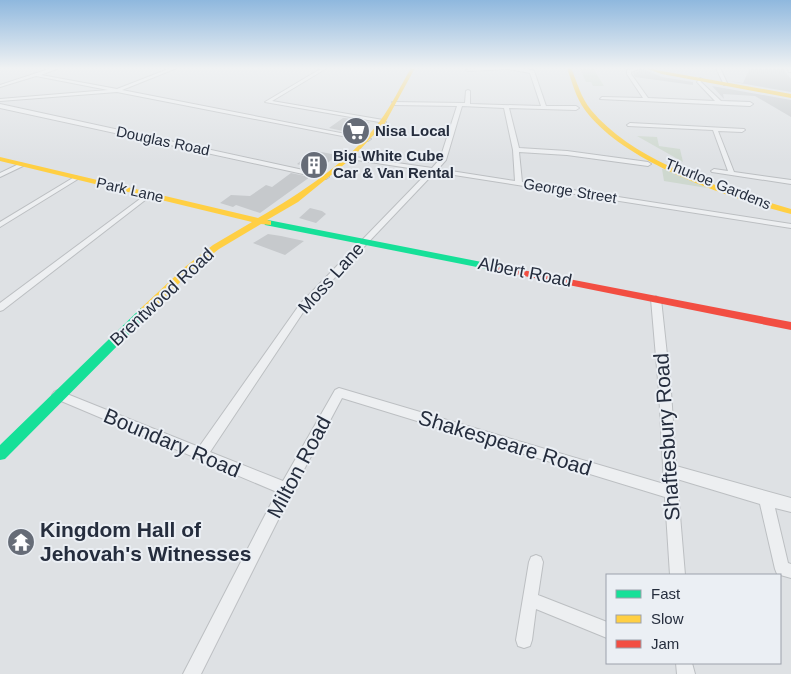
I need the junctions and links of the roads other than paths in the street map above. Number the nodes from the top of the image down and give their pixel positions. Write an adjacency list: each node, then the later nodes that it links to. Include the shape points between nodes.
1 (160, 99): 22 (street)
2 (271, 99): 18 (street, via 267,102)
3 (466, 99): 13 (street, Moss Lane)
4 (541, 99): 16 (street)
5 (581, 99): 38 (street, Thurloe Gardens, via 593,117 620,138 698,179)
6 (590, 99): 37 (street, Thurloe Gardens, via 604,117 628,137 660,155 700,174)
7 (635, 99): 9 (street)
8 (716, 99): 11 (street)
9 (647, 100): 11 (street)
10 (394, 102): 13 (street); 18 (street, Brentwood Road)
11 (720, 103): 12 (street)
12 (750, 104)
13 (464, 105): 15 (street); 28 (street, Moss Lane, via 443,160)
14 (0, 106): 32 (street, Douglas Road)
15 (506, 107): 16 (street); 23 (street)
16 (544, 108): 17 (street)
17 (576, 108)
18 (383, 122): 22 (street, Brentwood Road)
19 (630, 125): 20 (street)
20 (715, 129): 21 (street); 30 (street)
21 (742, 130)
22 (368, 139): 24 (street, Brentwood Road)
23 (516, 150): 26 (street); 35 (street)
24 (350, 157): 28 (street, George Street); 32 (street, Brentwood Road)
25 (0, 159): 27 (street, Park Lane)
26 (648, 164)
27 (21, 165): 31 (street); 33 (street, Park Lane)
28 (435, 170): 35 (street, George Street); 42 (street, Moss Lane)
29 (714, 171): 30 (street)
30 (732, 174): 34 (street)
31 (0, 175)
32 (326, 177): 39 (street, Brentwood Road)
33 (76, 178): 36 (street, Park Lane); 40 (street)
34 (791, 182)
35 (519, 183): 41 (street, George Street)
36 (150, 194): 39 (street, Park Lane); 44 (street)
37 (791, 206)
38 (791, 212)
39 (260, 221): 42 (street, Albert Road); 47 (street, Brentwood Road, via 216,247 188,269)
40 (0, 225)
41 (791, 226)
42 (365, 241): 43 (street, Albert Road); 49 (street, Moss Lane, via 303,306)
43 (656, 299): 45 (street, Albert Road); 50 (street, Shaftesbury Road)
44 (0, 308)
45 (791, 326)
46 (339, 393): 51 (street, Milton Road); 52 (street, Shakespeare Road)
47 (58, 395): 48 (street, Brentwood Road); 49 (street, Boundary Road)
48 (0, 454)
49 (201, 455): 51 (street, Boundary Road)
50 (671, 471): 52 (street, Shaftesbury Road); 53 (street)
51 (286, 490): 61 (street, Milton Road)
52 (670, 492): 57 (street, Shaftesbury Road)
53 (766, 499): 54 (street); 56 (street, via 782,569)
54 (791, 505)
55 (536, 562): 58 (street)
56 (791, 571)
57 (677, 574)
58 (530, 599): 59 (street); 60 (street)
59 (606, 630)
60 (524, 640)
61 (192, 674)

